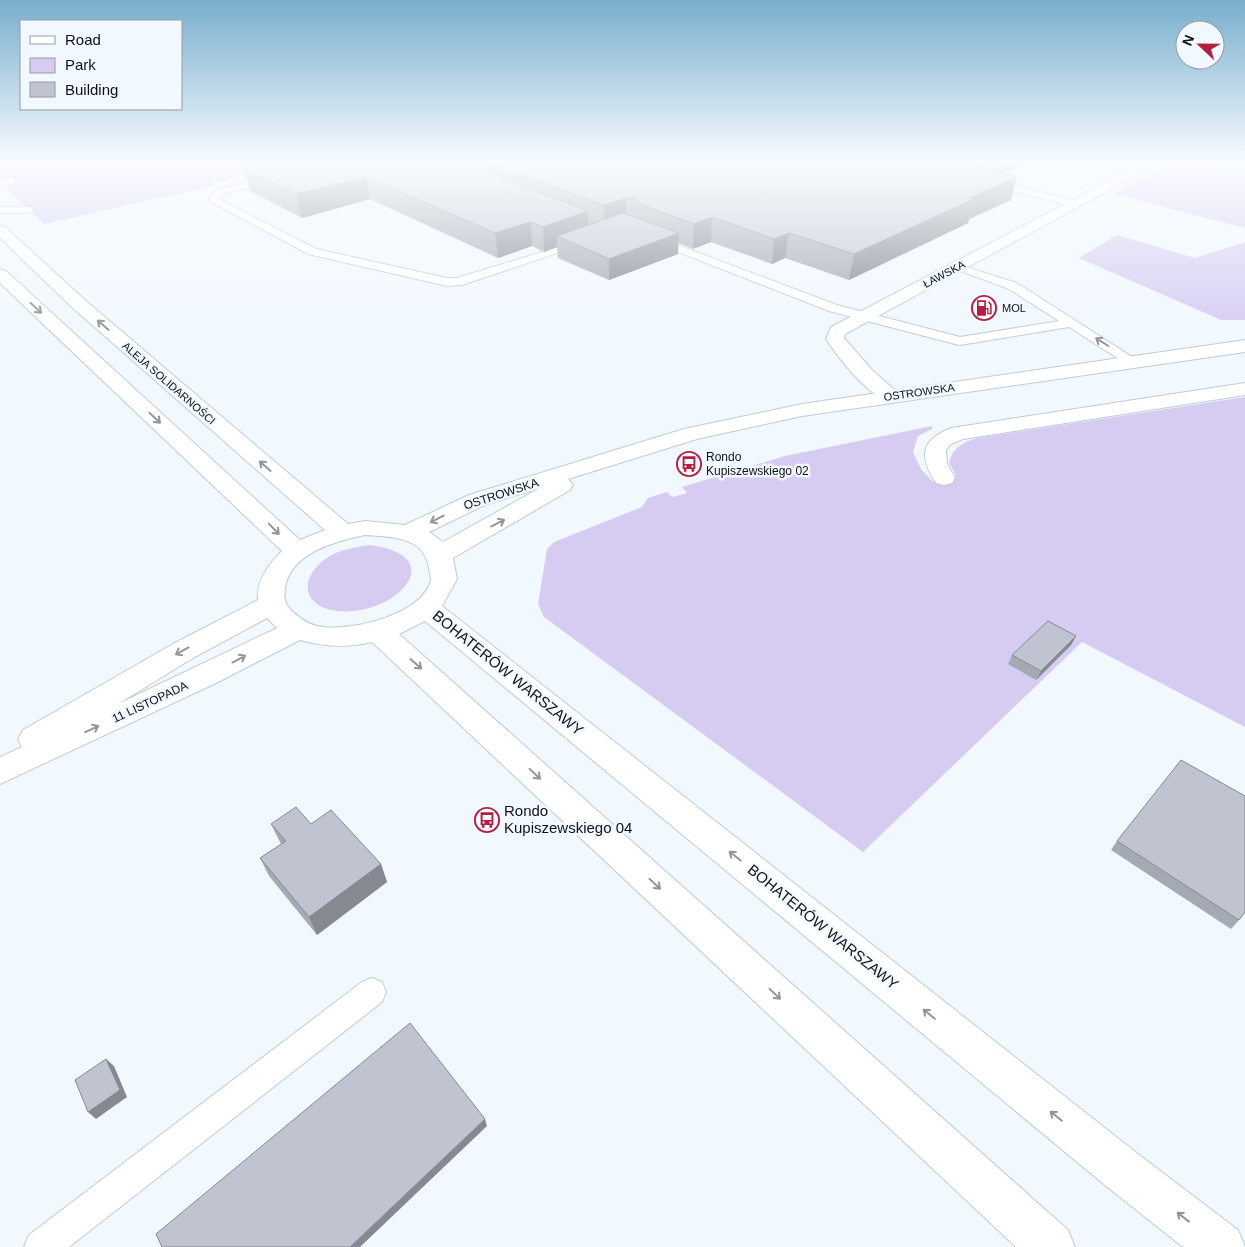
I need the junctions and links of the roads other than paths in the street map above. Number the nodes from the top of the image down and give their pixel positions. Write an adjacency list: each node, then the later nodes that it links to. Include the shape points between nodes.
1 (252, 220): 5 (lane, via 318,254 447,282 469,280)
2 (1045, 220): 6 (main road, ŁAWSKA)
3 (0, 230): 16 (main road, ALEJA SOLIDARNOŚCI, one-way to 3, via 80,305)
4 (640, 234): 8 (lane)
5 (596, 238)
6 (956, 268): 8 (main road, ŁAWSKA); 9 (lane, via 1013,286)
7 (0, 274): 18 (main road, one-way to 18)
8 (862, 317): 9 (lane, via 960,341); 13 (main road, ŁAWSKA, via 837,331 835,339 865,374)
9 (1070, 323): 11 (lane, one-way to 9)
10 (1245, 346): 11 (main road, OSTROWSKA)
11 (1133, 362): 13 (main road, OSTROWSKA)
12 (1245, 389): 15 (main road, via 959,433 943,440 935,450 936,464)
13 (890, 396): 14 (main road, OSTROWSKA, via 802,410 692,434)
14 (598, 463): 17 (main road, OSTROWSKA, one-way to 17, via 477,500); 19 (main road, OSTROWSKA, one-way to 14)
15 (944, 478)
16 (342, 532): 17 (main road, via 372,528); 18 (main road, via 318,540)
17 (408, 533): 19 (main road, via 427,542)
18 (298, 552): 20 (main road, via 275,577 270,591)
19 (440, 555): 21 (main road, via 444,571 440,589)
20 (272, 604): 22 (main road, via 281,619); 24 (main road, 11 LISTOPADA, one-way to 24, via 183,651)
21 (426, 607): 23 (main road); 29 (main road, BOHATERÓW WARSZAWY, one-way to 21)
22 (298, 630): 23 (main road, via 331,637); 25 (main road, 11 LISTOPADA, one-way to 22)
23 (379, 632): 28 (main road, one-way to 28)
24 (0, 759)
25 (0, 771)
26 (372, 992): 27 (lane)
27 (54, 1243)
28 (1051, 1247)
29 (1221, 1247)

